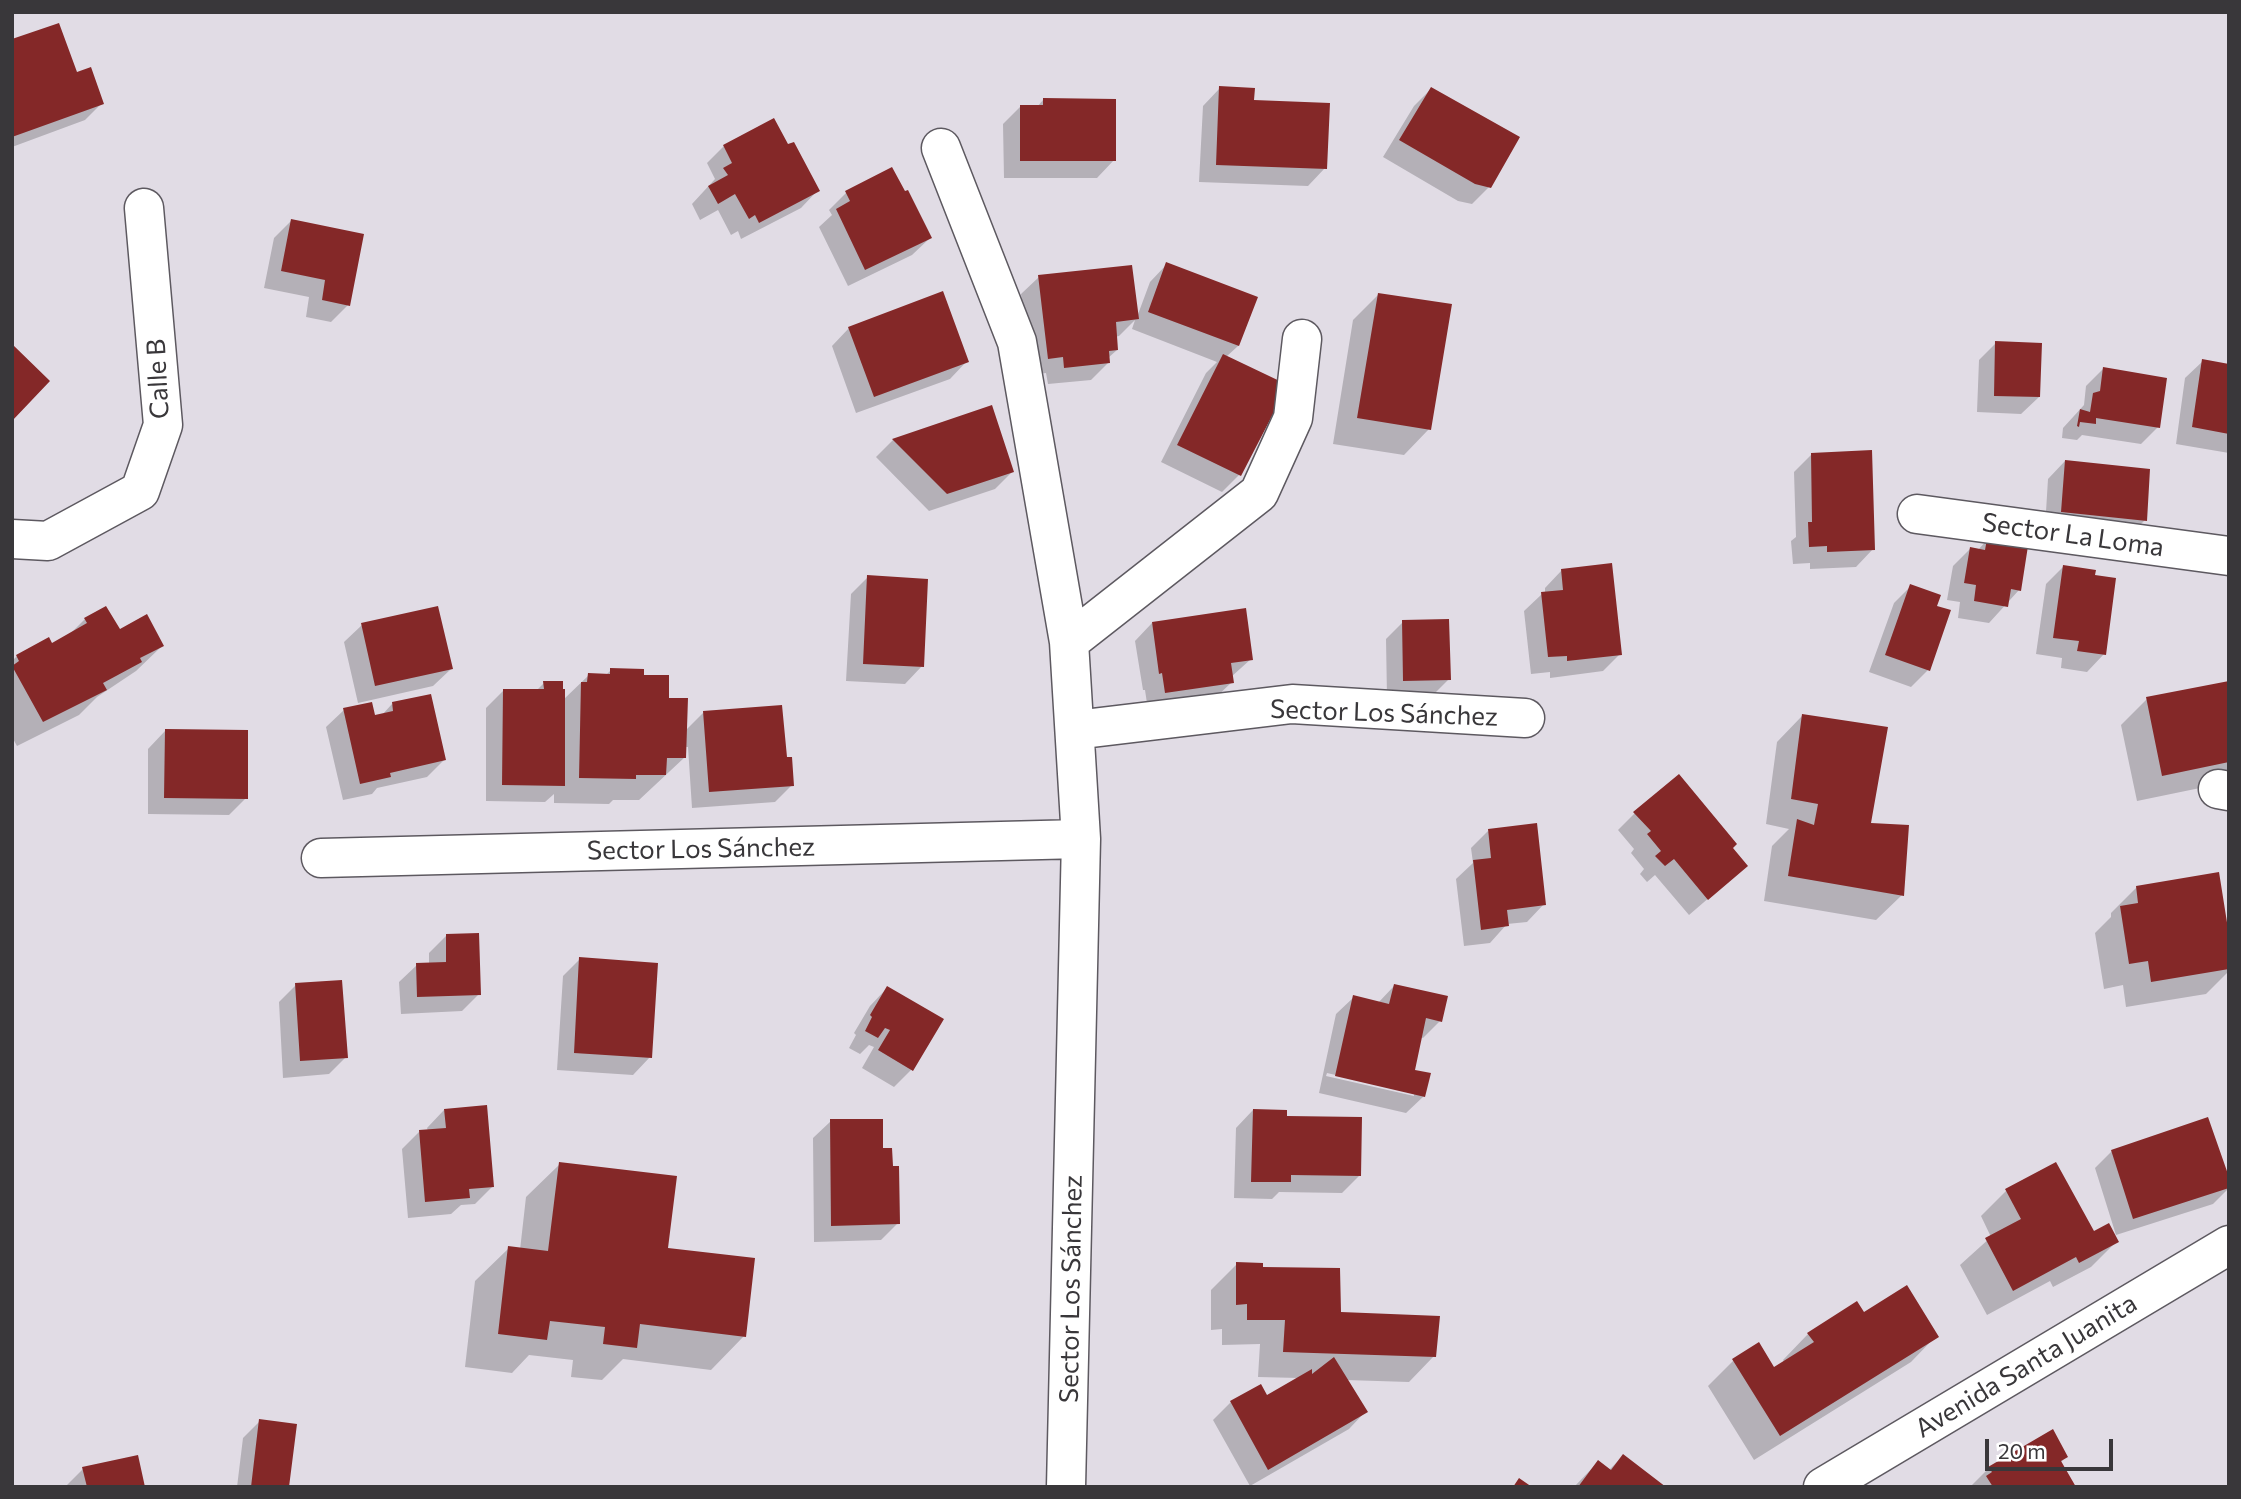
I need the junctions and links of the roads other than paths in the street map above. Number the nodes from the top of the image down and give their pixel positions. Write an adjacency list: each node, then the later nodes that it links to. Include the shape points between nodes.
1 (941, 148): 7 (street, Sector Los Sánchez, via 1017,342)
2 (144, 208): 5 (street, Calle B, via 163,425 140,491 48,541)
3 (1302, 340): 7 (street, via 1293,418 1259,493)
4 (1917, 514): 6 (street, Sector La Loma)
5 (12, 539)
6 (2229, 556)
7 (1069, 642): 9 (street, Sector Los Sánchez)
8 (1525, 718): 9 (street, Sector Los Sánchez, via 1292,704)
9 (1075, 730): 10 (street, Sector Los Sánchez)
10 (1081, 839): 11 (street, Sector Los Sánchez); 13 (street, Sector Los Sánchez)
11 (321, 859)
12 (2229, 1245): 14 (street, Avenida Santa Juanita)
13 (1066, 1487)
14 (1823, 1487)

